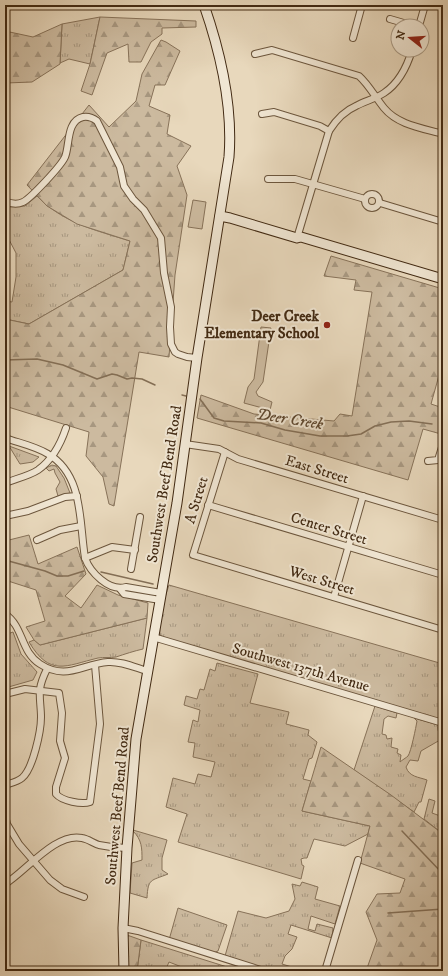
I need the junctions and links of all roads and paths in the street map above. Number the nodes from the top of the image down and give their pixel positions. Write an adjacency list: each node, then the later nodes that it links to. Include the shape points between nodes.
1 (204, 5): 17 (main road, Southwest Beef Bend Road, via 225,80 230,114 229,157)
2 (362, 5): 5 (street)
3 (425, 5): 4 (street)
4 (421, 18)
5 (353, 38)
6 (255, 54): 8 (street, via 272,50 359,76)
7 (409, 58): 8 (street, via 393,86)
8 (377, 98): 10 (street, via 349,110); 11 (street, via 394,118)
9 (262, 114): 10 (street, via 274,112)
10 (329, 131): 13 (street)
11 (443, 134)
12 (268, 179): 13 (street, via 294,179)
13 (312, 184): 14 (street); 19 (street)
14 (365, 199): 16 (street, via 368,195 374,195); 16 (street, via 369,208 378,207)
15 (5, 201): 22 (street, via 18,204 28,200 61,163 76,120 94,118 120,167 124,186 144,210 161,238 164,273 171,307 171,344 178,354)
16 (380, 203): 18 (street)
17 (220, 216): 19 (main road); 22 (main road, Southwest Beef Bend Road)
18 (443, 222)
19 (296, 238): 20 (main road, via 301,237); 21 (main road, via 300,242)
20 (443, 279)
21 (443, 284)
22 (197, 358): 25 (main road, Southwest Beef Bend Road)
23 (66, 428): 28 (street, via 61,442)
24 (5, 438): 28 (street)
25 (185, 444): 27 (street, East Street); 46 (main road, Southwest Beef Bend Road)
26 (443, 444): 30 (street)
27 (224, 452): 33 (street, East Street, via 238,459); 34 (street, A Street)
28 (51, 456): 31 (street, via 38,470); 32 (street, via 67,472)
29 (428, 461): 30 (street)
30 (441, 462)
31 (5, 484)
32 (77, 496): 35 (street, via 65,497 28,511); 38 (street)
33 (364, 496): 37 (street, East Street); 40 (street)
34 (208, 505): 40 (street, Center Street); 42 (street, A Street)
35 (5, 516)
36 (140, 517): 41 (street)
37 (443, 520)
38 (81, 526): 39 (street, via 60,530); 43 (street)
39 (37, 540)
40 (349, 547): 45 (street, Center Street); 47 (street)
41 (135, 550): 43 (street, via 112,547); 44 (street)
42 (193, 555): 47 (street, West Street)
43 (85, 558): 46 (street, via 97,576 124,594)
44 (131, 570)
45 (443, 575)
46 (160, 596): 50 (main road, Southwest Beef Bend Road)
47 (334, 597): 49 (street, West Street)
48 (5, 614): 52 (street, via 18,628 30,655)
49 (443, 630)
50 (152, 637): 53 (main road, Southwest Beef Bend Road); 56 (street, Southwest 137th Avenue)
51 (94, 665): 52 (street, via 64,672); 53 (street, via 116,662); 54 (street, via 100,724 90,802 82,804 56,794 65,758 60,741 62,713 59,693)
52 (47, 669): 54 (street)
53 (147, 671): 60 (main road, Southwest Beef Bend Road, via 134,753)
54 (40, 691): 55 (street, via 20,689); 57 (street, via 40,728 29,769 18,781)
55 (5, 694)
56 (443, 723)
57 (5, 785)
58 (5, 815): 59 (street)
59 (6, 824): 62 (street, via 18,844)
60 (126, 848): 62 (street, via 105,846 74,837 59,842); 65 (main road, Southwest Beef Bend Road)
61 (358, 860): 68 (street)
62 (34, 861): 63 (street); 64 (street, via 59,887)
63 (5, 884)
64 (84, 896)
65 (123, 928): 66 (main road, Southwest Beef Bend Road); 67 (street)
66 (124, 971)
67 (264, 971)
68 (325, 971)

